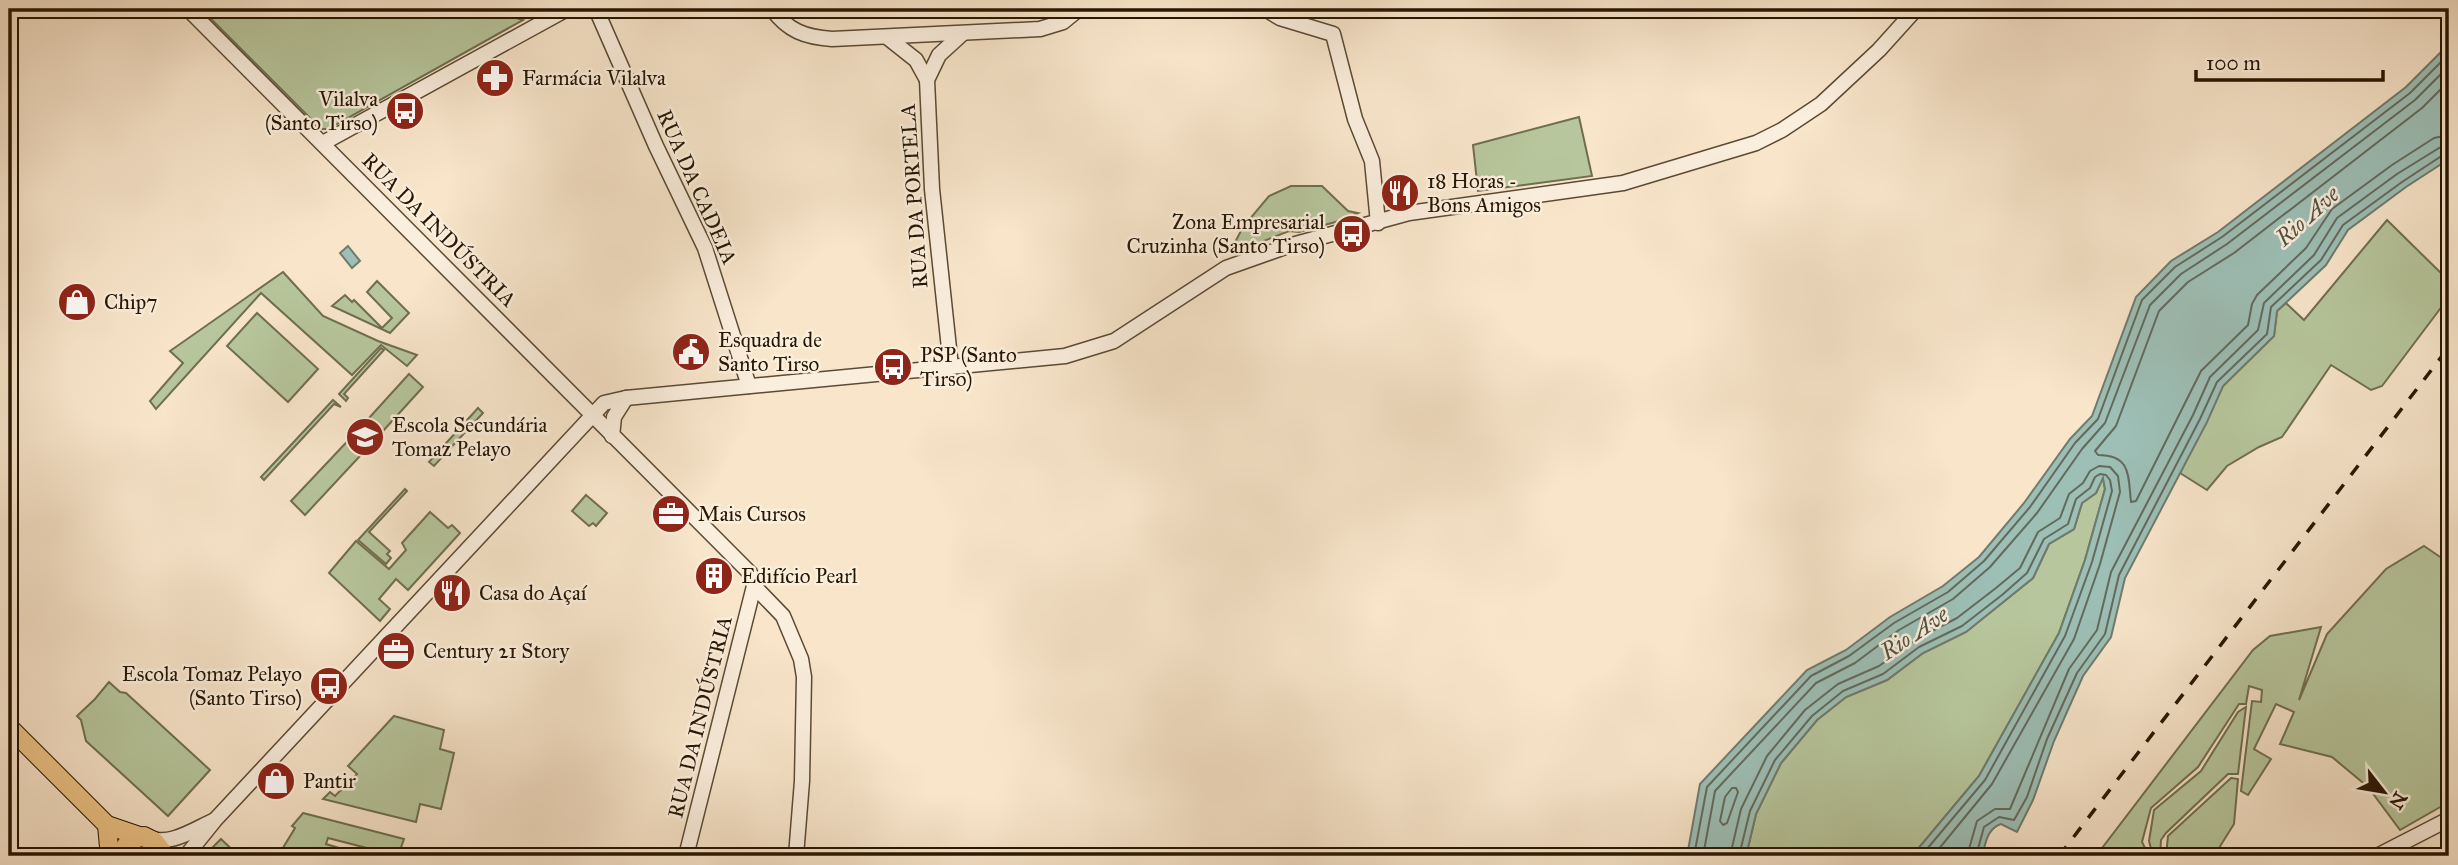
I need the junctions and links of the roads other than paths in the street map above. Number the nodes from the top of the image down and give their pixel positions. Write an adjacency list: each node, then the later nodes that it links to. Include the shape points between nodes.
1 (188, 9): 11 (street, RUA DA INDÚSTRIA)
2 (567, 9): 11 (street)
3 (596, 9): 14 (street, RUA DA CADEIA, via 705,248)
4 (772, 9): 9 (street, via 790,29 803,35)
5 (1079, 9): 8 (street, via 1063,22 1040,29)
6 (1265, 9): 12 (street, via 1333,34 1355,120 1372,161)
7 (1916, 9): 12 (street, via 1821,104 1756,143 1623,183 1409,213)
8 (962, 34): 9 (street); 10 (street, RUA DA PORTELA, via 939,55)
9 (887, 37): 10 (street, via 916,60)
10 (927, 80): 13 (street, RUA DA PORTELA, via 932,189)
11 (323, 144): 16 (street, RUA DA INDÚSTRIA)
12 (1378, 223): 13 (street, via 1226,268 1114,341 1065,356)
13 (951, 367): 14 (street)
14 (749, 386): 15 (street)
15 (626, 398): 16 (street, via 604,403); 17 (street, via 614,417)
16 (591, 414): 17 (street, RUA DA INDÚSTRIA); 21 (street)
17 (612, 436): 18 (street, RUA DA INDÚSTRIA, via 750,573)
18 (754, 586): 27 (street, RUA DA INDÚSTRIA); 28 (street, via 783,616 804,677)
19 (9, 727): 22 (main road)
20 (2449, 818): 29 (street)
21 (215, 820): 23 (street, via 179,837); 26 (street)
22 (107, 825): 23 (street); 24 (main road, via 109,847)
23 (149, 838): 24 (main road, via 129,841); 25 (main road)
24 (117, 856)
25 (166, 856)
26 (186, 856)
27 (686, 856)
28 (796, 856)
29 (2377, 856)

